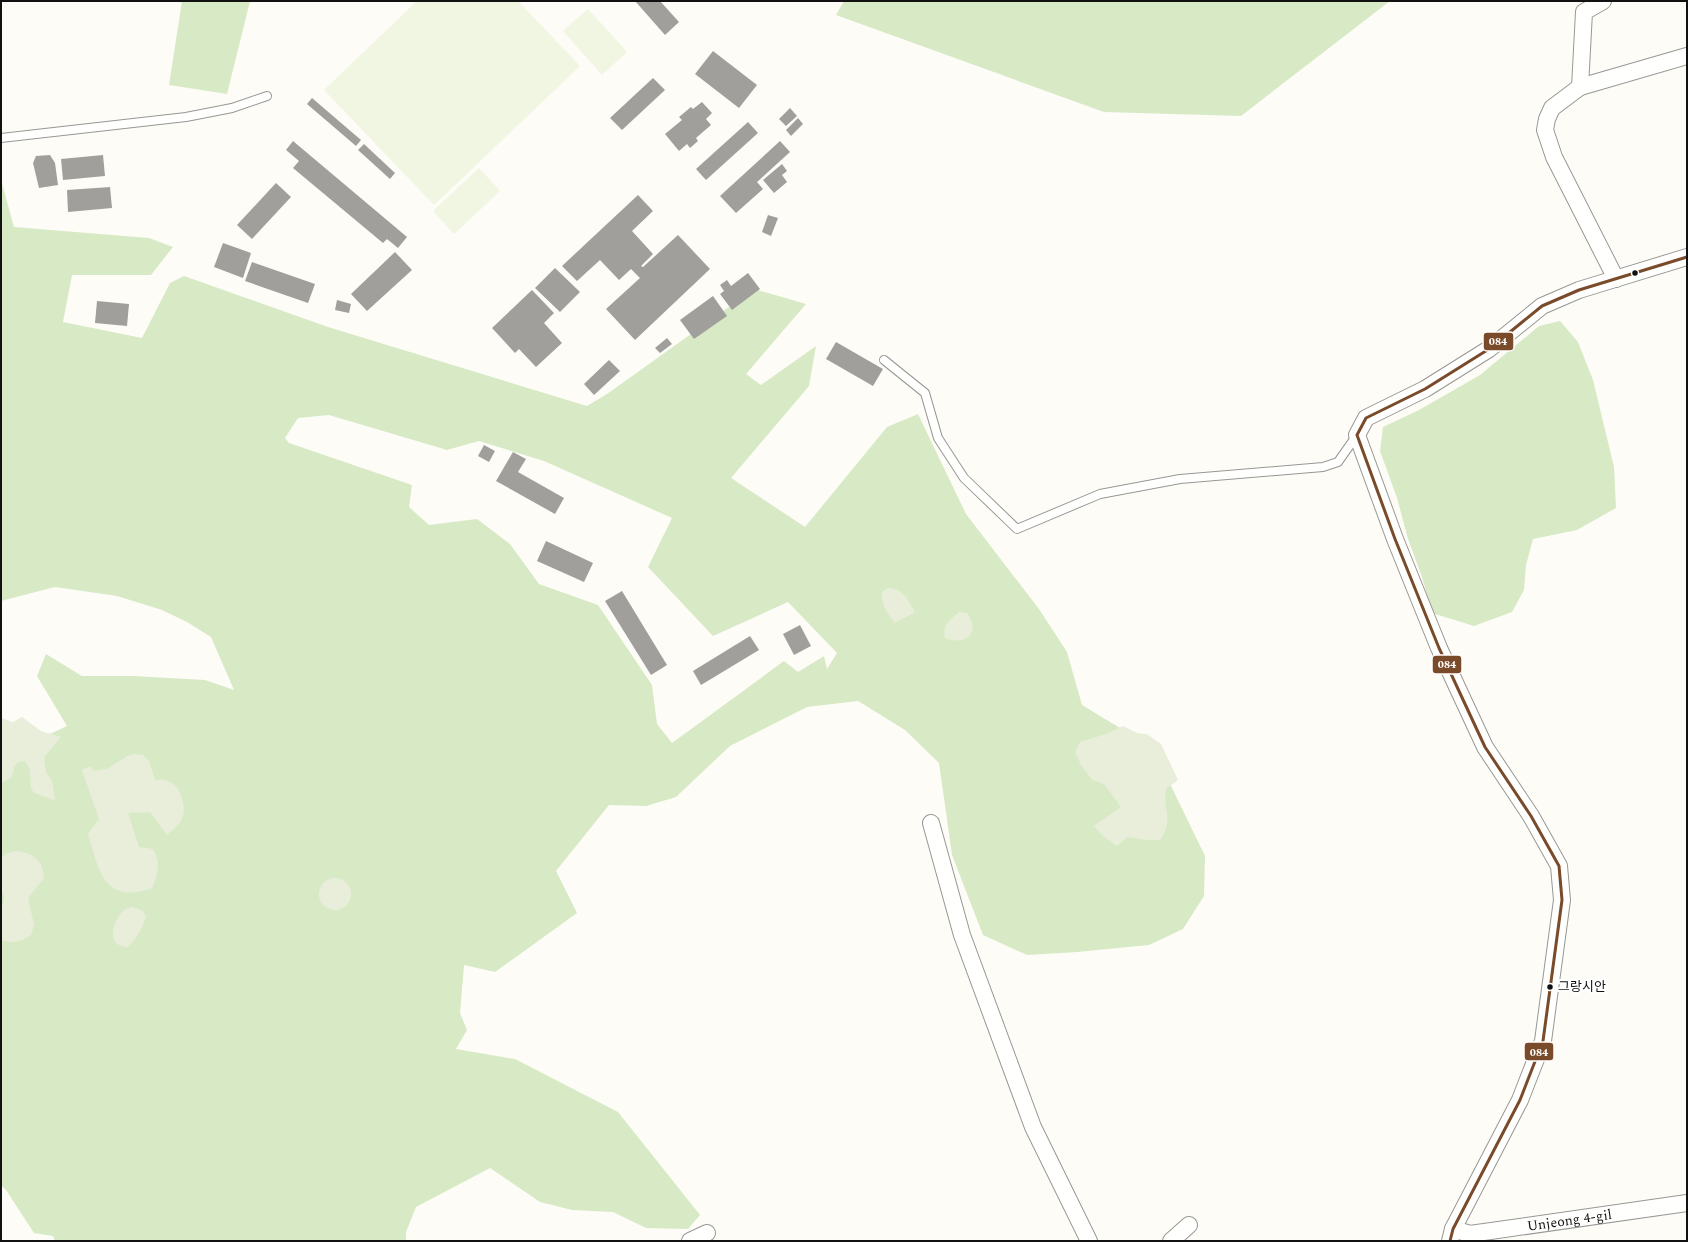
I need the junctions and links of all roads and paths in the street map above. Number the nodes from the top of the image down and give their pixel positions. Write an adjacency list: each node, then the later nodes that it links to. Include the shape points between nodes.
1 (1603, 1): 3 (street, via 1584,12)
2 (1687, 56): 3 (street)
3 (1580, 87): 7 (street, via 1552,108 1545,130 1554,157)
4 (267, 96): 5 (lane, via 232,108 186,117)
5 (1, 138)
6 (1687, 257): 7 (street)
7 (1616, 278): 9 (street, via 1542,306 1489,349 1425,389 1366,418)
8 (884, 360): 9 (lane, via 925,393 938,438 964,478 1017,529 1100,494 1180,479 1323,467 1338,462)
9 (1357, 435): 14 (street, Unjeong 4-gil, via 1439,648 1485,748 1531,816 1559,866 1562,900 1543,1041 1520,1100)
10 (931, 823): 16 (street, via 962,935 1031,1120)
11 (1687, 1203): 14 (street, Unjeong 4-gil)
12 (1189, 1225): 17 (street)
13 (707, 1233): 15 (street)
14 (1452, 1235)
15 (690, 1241)
16 (1089, 1241)
17 (1171, 1241)

